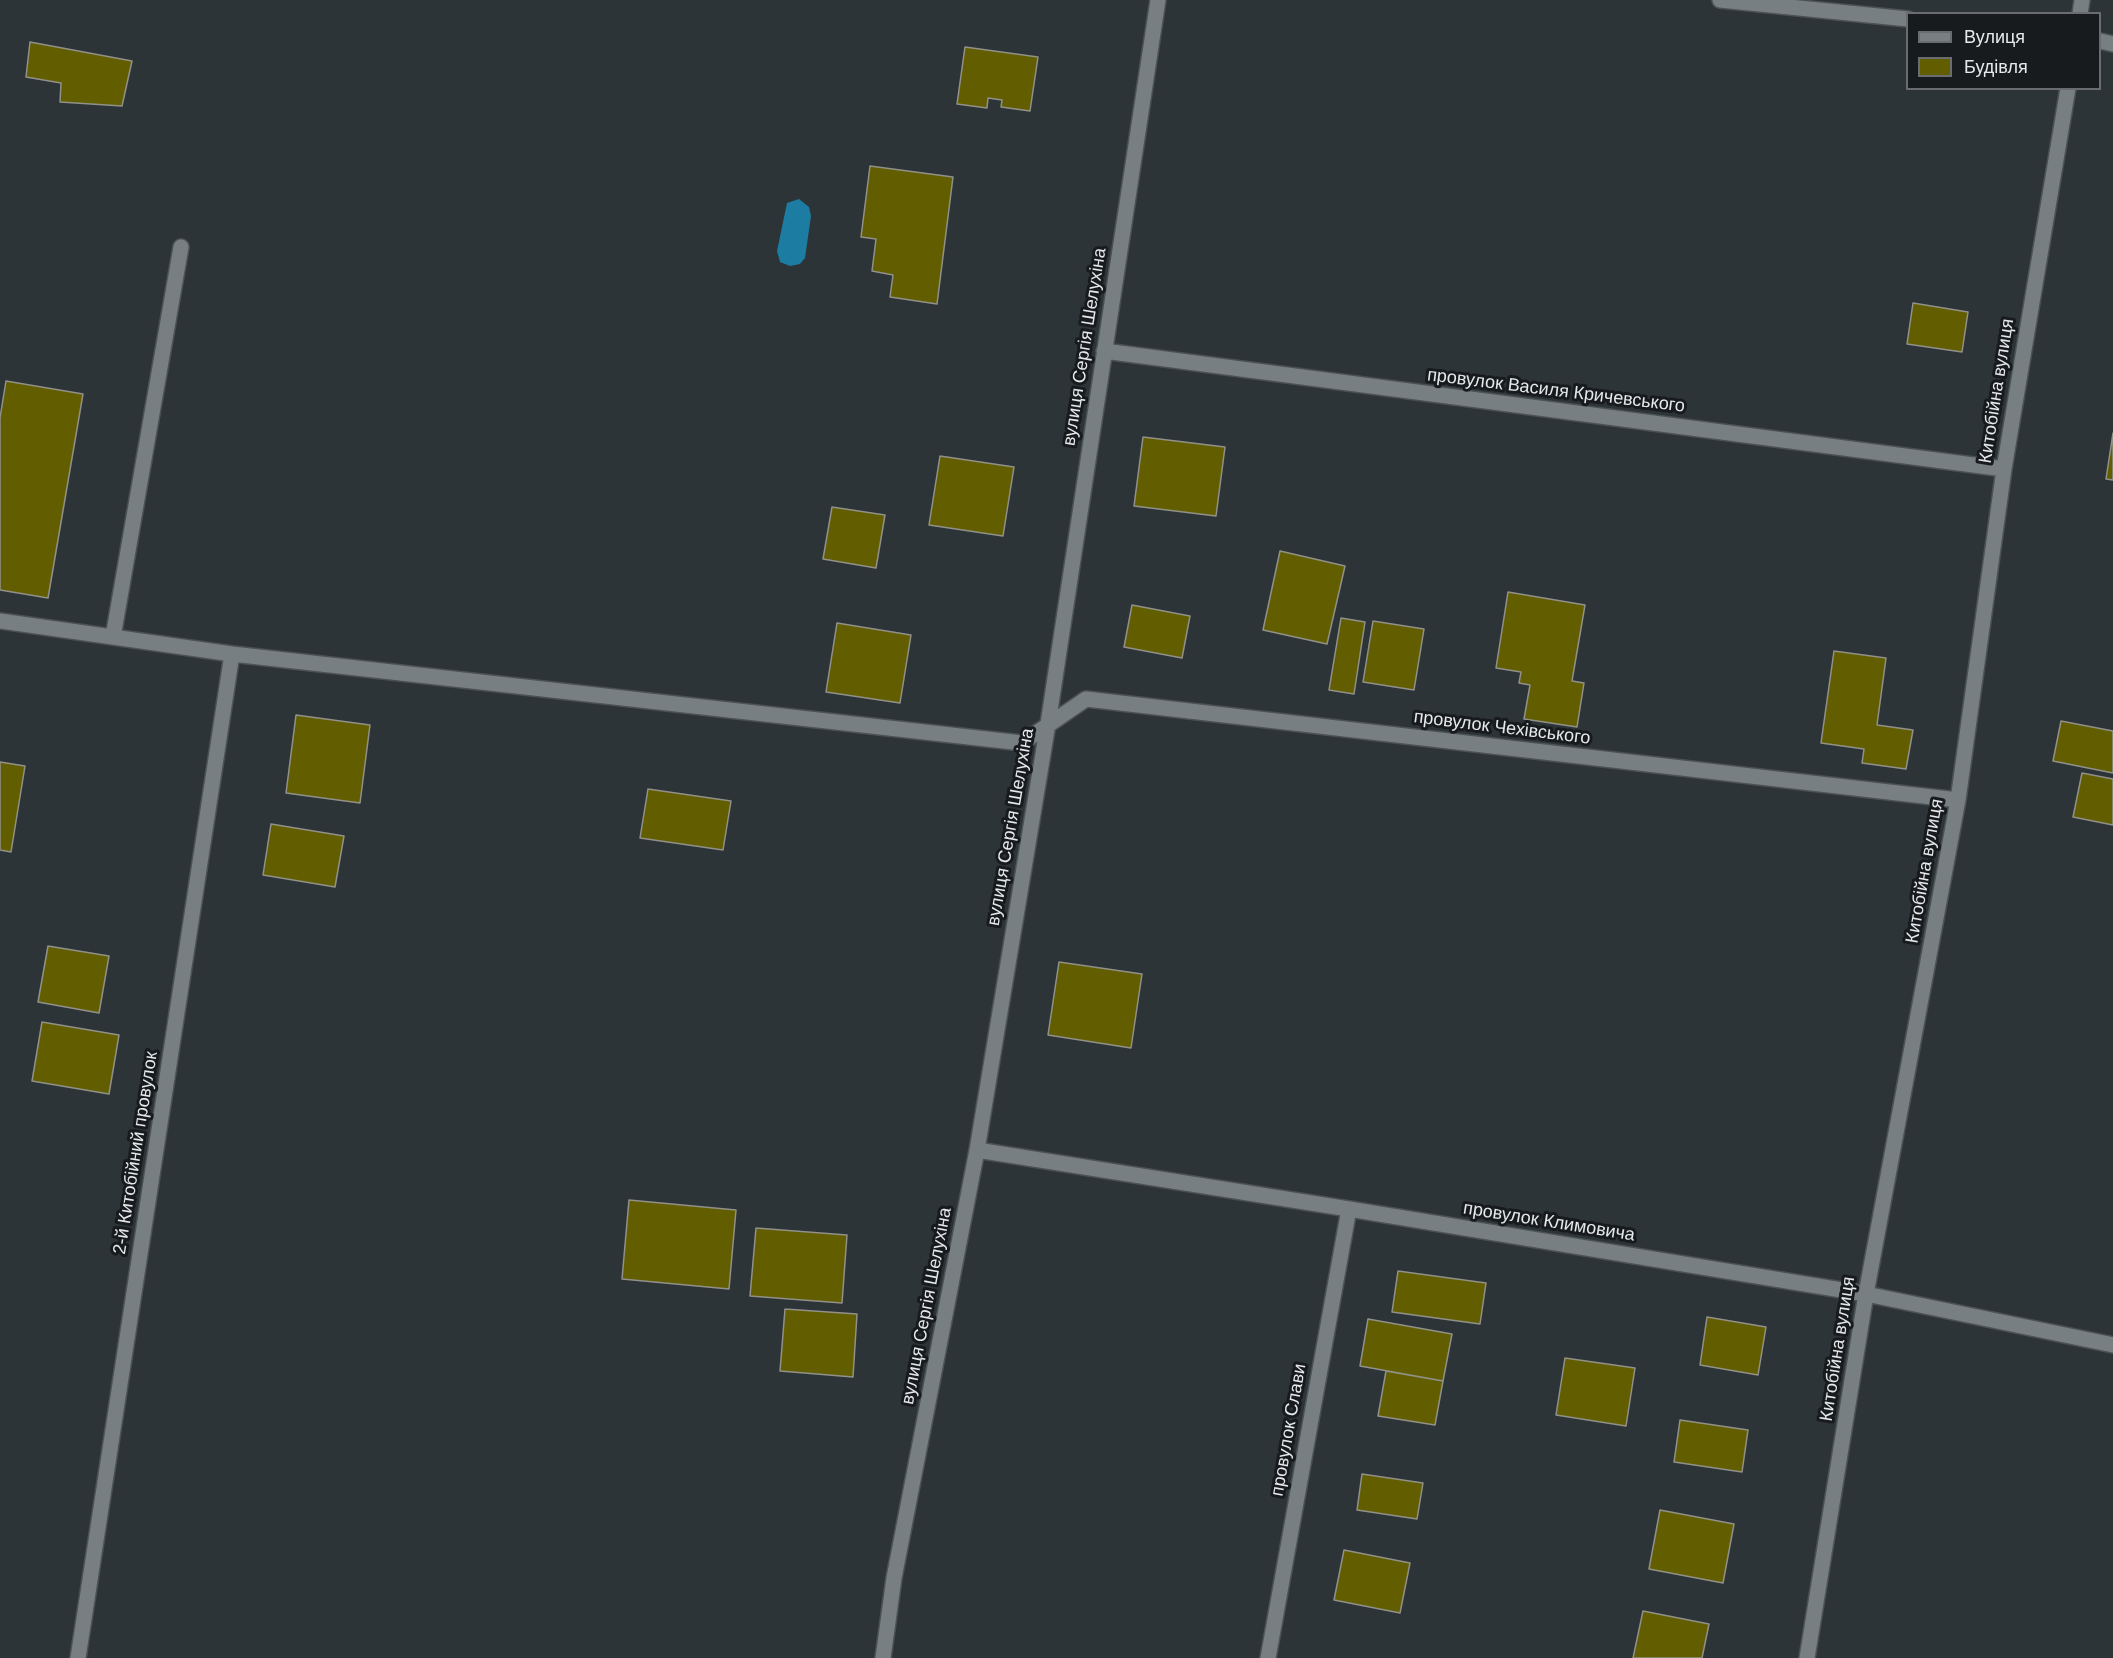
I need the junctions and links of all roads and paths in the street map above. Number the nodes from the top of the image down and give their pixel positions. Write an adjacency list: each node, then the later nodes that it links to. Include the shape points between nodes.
1 (1158, 0): 6 (street, вулиця Сергія Шелухіна)
2 (1720, 0): 3 (street)
3 (1906, 19)
4 (2068, 90): 7 (street, Китобійна вулиця)
5 (181, 247): 9 (street)
6 (1104, 351): 7 (street, провулок Василя Кричевського); 11 (street, вулиця Сергія Шелухіна)
7 (2004, 469): 12 (street, Китобійна вулиця)
8 (0, 621): 9 (street, провулок Чехівського)
9 (113, 637): 10 (street, провулок Чехівського)
10 (232, 654): 11 (street, провулок Чехівського, via 1022,743); 17 (street, 2-й Китобійний провулок)
11 (1048, 724): 12 (street, провулок Чехівського, via 1086,699); 13 (street, вулиця Сергія Шелухіна)
12 (1958, 800): 15 (street, Китобійна вулиця)
13 (977, 1150): 14 (street, провулок Климовича); 18 (street, вулиця Сергія Шелухіна, via 894,1578)
14 (1349, 1209): 15 (street, провулок Климовича); 19 (street, провулок Слави)
15 (1866, 1294): 16 (street, провулок Климовича); 20 (street, Китобійна вулиця)
16 (2113, 1345)
17 (78, 1658)
18 (883, 1658)
19 (1268, 1658)
20 (1808, 1658)

